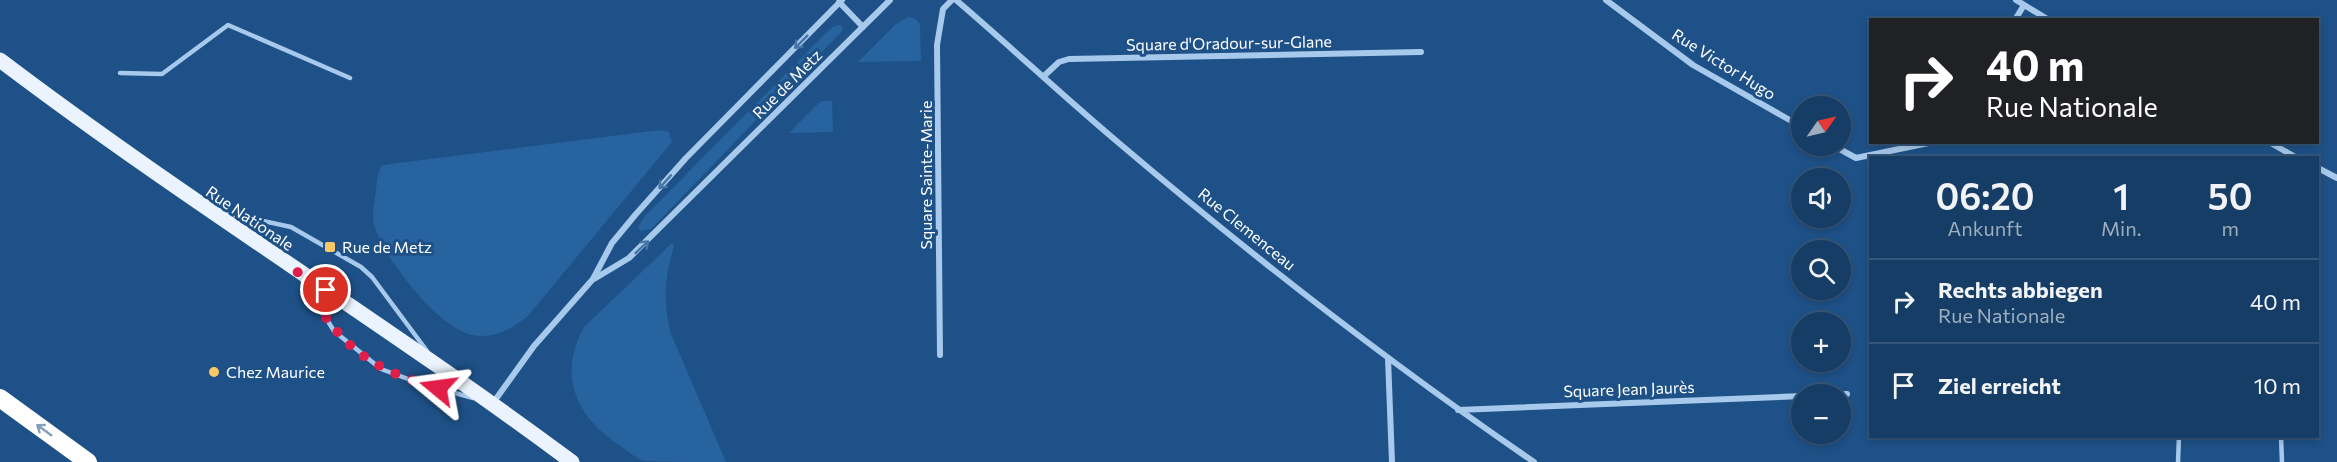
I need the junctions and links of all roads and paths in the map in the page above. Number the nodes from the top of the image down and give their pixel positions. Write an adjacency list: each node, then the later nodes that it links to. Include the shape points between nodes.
1 (890, 0): 9 (street, Rue de Metz)
2 (954, 0): 13 (street, Rue Clemenceau); 25 (street, Square Sainte-Marie, via 943,9 937,45)
3 (1606, 0): 15 (street, Rue Victor Hugo, via 1694,65)
4 (2016, 0): 6 (street)
5 (841, 1): 9 (street); 24 (street, Rue de Metz, one-way to 24, via 643,206 612,243)
6 (2024, 5): 7 (street); 8 (street)
7 (2016, 18)
8 (2046, 18)
9 (863, 27): 24 (street, Rue de Metz, one-way to 9, via 629,258)
10 (1421, 52): 13 (street, Square d'Oradour-sur-Glane, via 1069,59 1059,62)
11 (0, 60): 22 (main road, Rue Nationale)
12 (120, 73): 14 (lane, via 162,74 228,25)
13 (1044, 76): 26 (street, Rue Clemenceau, via 1119,144)
14 (350, 78)
15 (1791, 121)
16 (1923, 144): 18 (street, via 1856,158)
17 (2272, 144): 19 (street)
18 (1851, 155)
19 (2294, 156)
20 (2319, 169): 21 (street)
21 (2337, 178)
22 (203, 207): 23 (main road, Rue Nationale); 27 (lane, via 291,227 361,267)
23 (297, 271): 27 (main road, Rue Nationale); 30 (lane, via 334,331 381,369)
24 (593, 279): 30 (street, Rue de Metz, via 534,346)
25 (940, 355)
26 (1388, 358): 31 (street, Rue Clemenceau); 36 (street)
27 (436, 363): 30 (main road, Rue Nationale)
28 (1791, 396): 31 (street, Square Jean Jaurès)
29 (0, 398): 34 (highway, one-way to 29)
30 (493, 404): 35 (main road, Rue Nationale)
31 (1458, 410): 37 (street, Rue Clemenceau)
32 (2179, 438): 38 (lane)
33 (2281, 438): 39 (lane)
34 (88, 462)
35 (572, 462)
36 (1392, 462)
37 (1534, 462)
38 (2178, 462)
39 (2282, 462)

